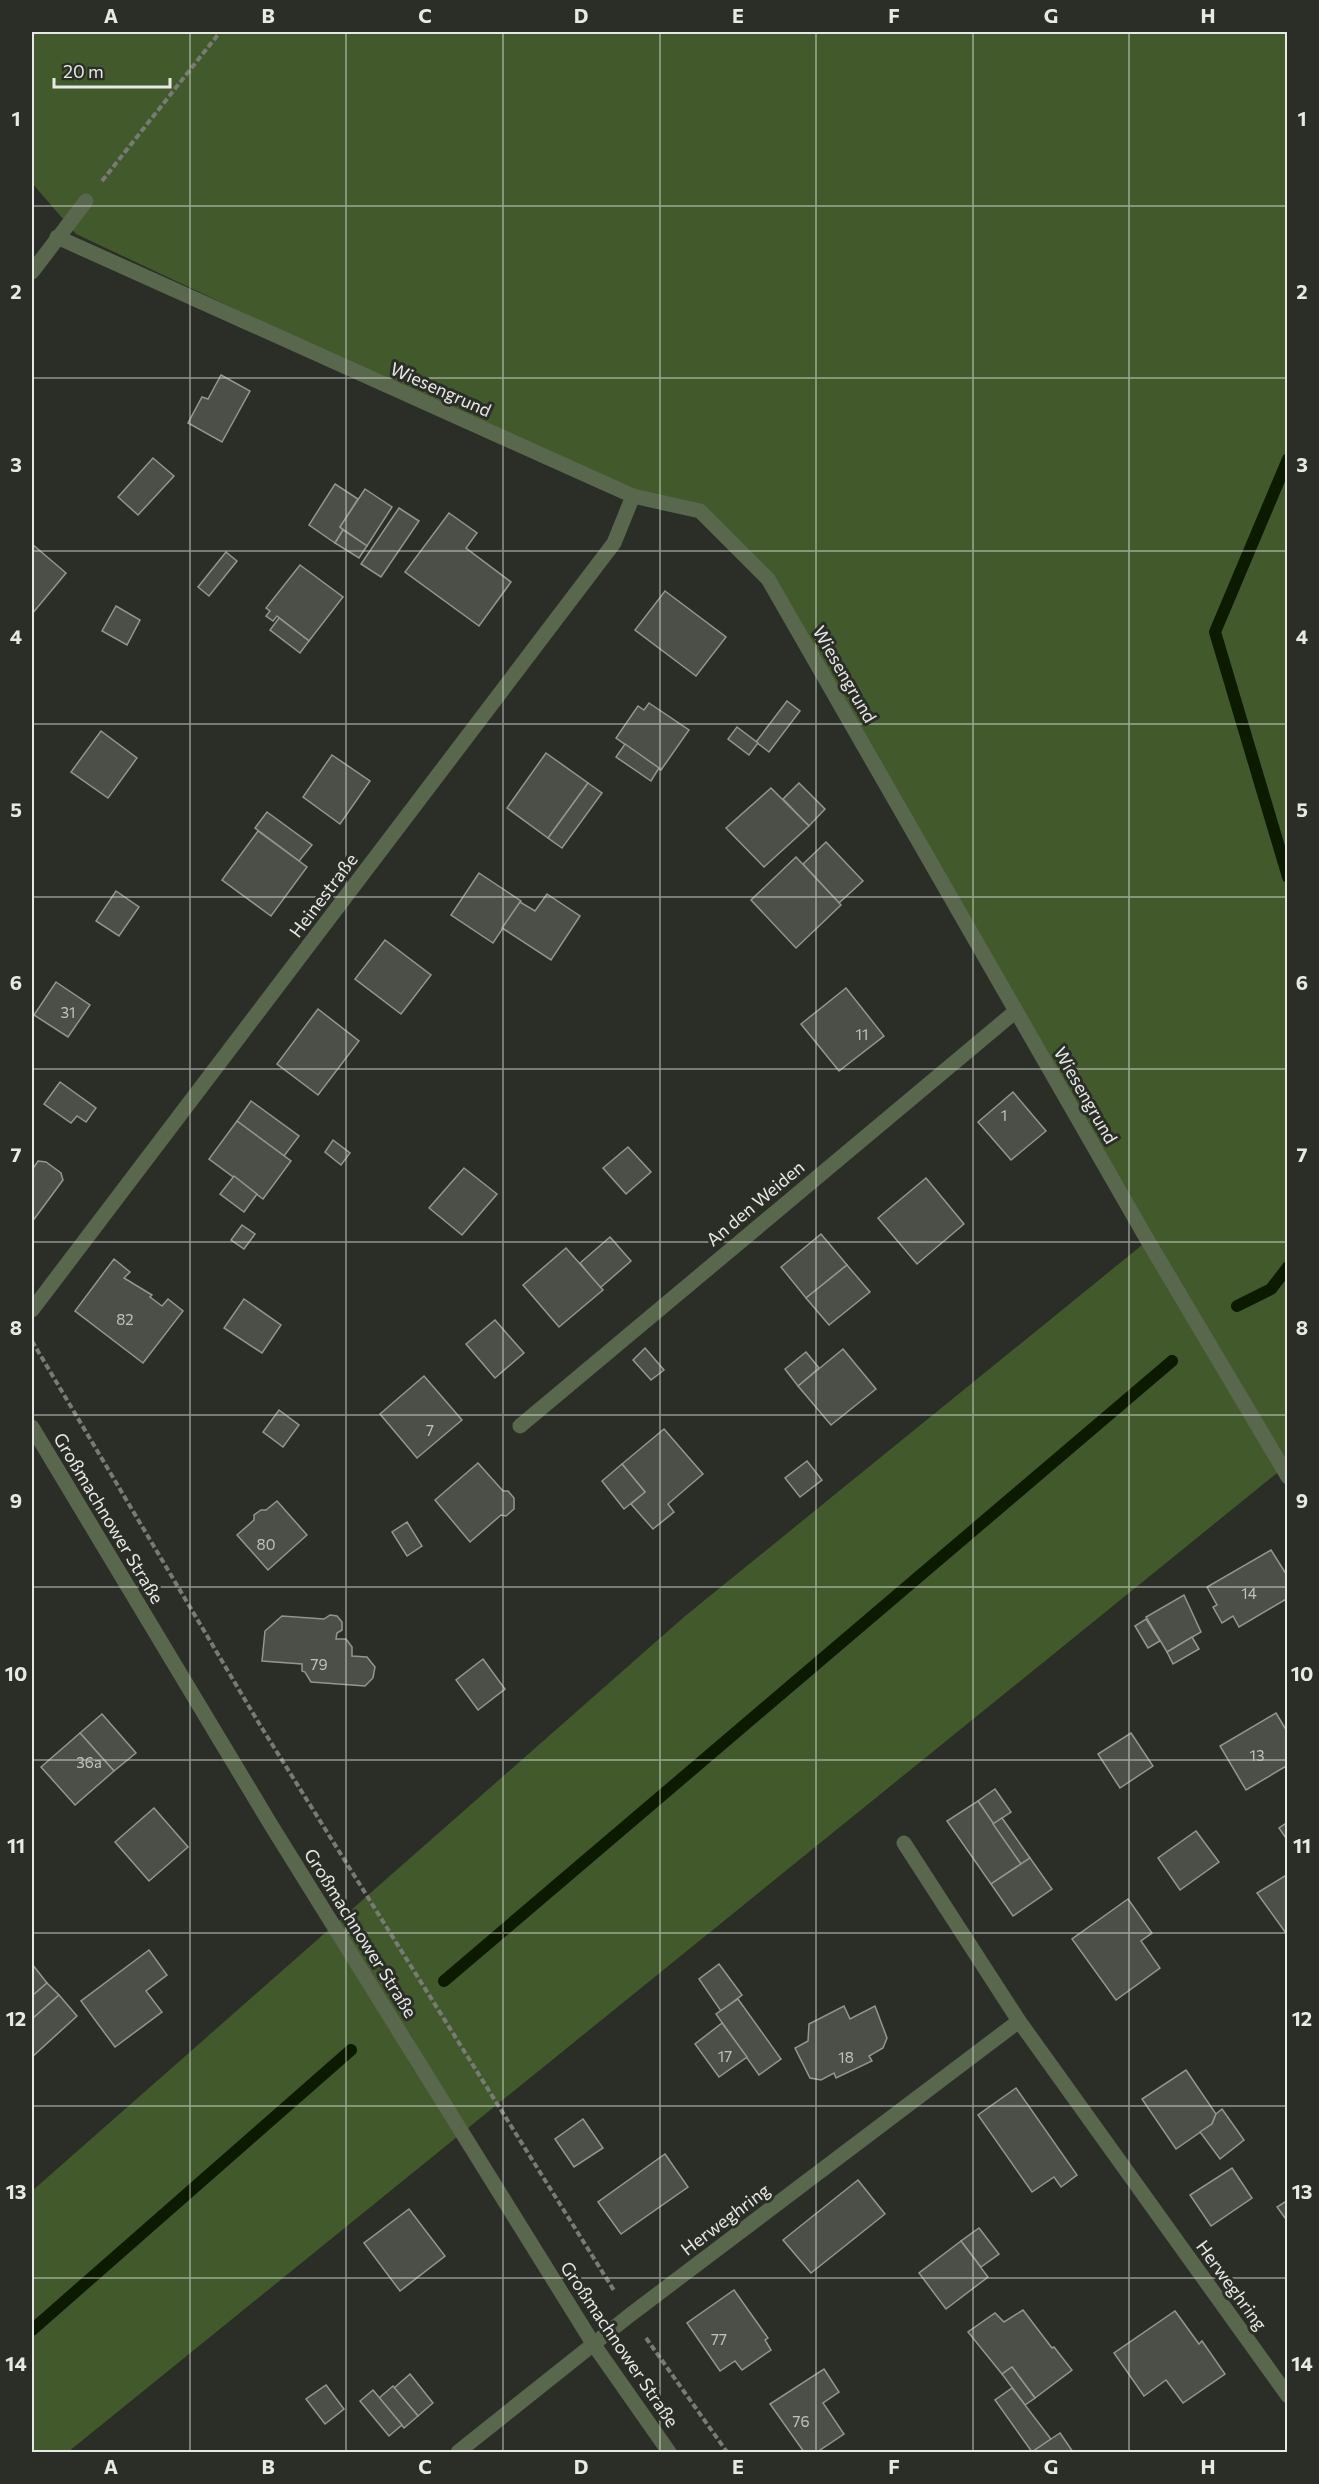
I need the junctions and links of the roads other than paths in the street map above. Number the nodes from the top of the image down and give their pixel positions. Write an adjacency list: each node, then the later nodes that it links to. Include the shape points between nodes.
1 (86, 201): 2 (street)
2 (57, 237): 3 (street); 4 (street, Wiesengrund)
3 (32, 272)
4 (633, 496): 5 (street, Wiesengrund, via 700,511 768,579); 6 (street, Heinestraße, via 614,543)
5 (1016, 1011): 7 (street, An den Weiden); 9 (street, Wiesengrund)
6 (32, 1310)
7 (520, 1426)
8 (32, 1427): 12 (street, Großmachnower Straße, via 271,1825)
9 (1287, 1477)
10 (904, 1843): 11 (street, Herweghring)
11 (1019, 2021): 12 (street, Herweghring); 13 (street, Herweghring)
12 (594, 2344): 14 (street, Herweghring); 15 (street, Großmachnower Straße)
13 (1287, 2396)
14 (458, 2452)
15 (669, 2452)

